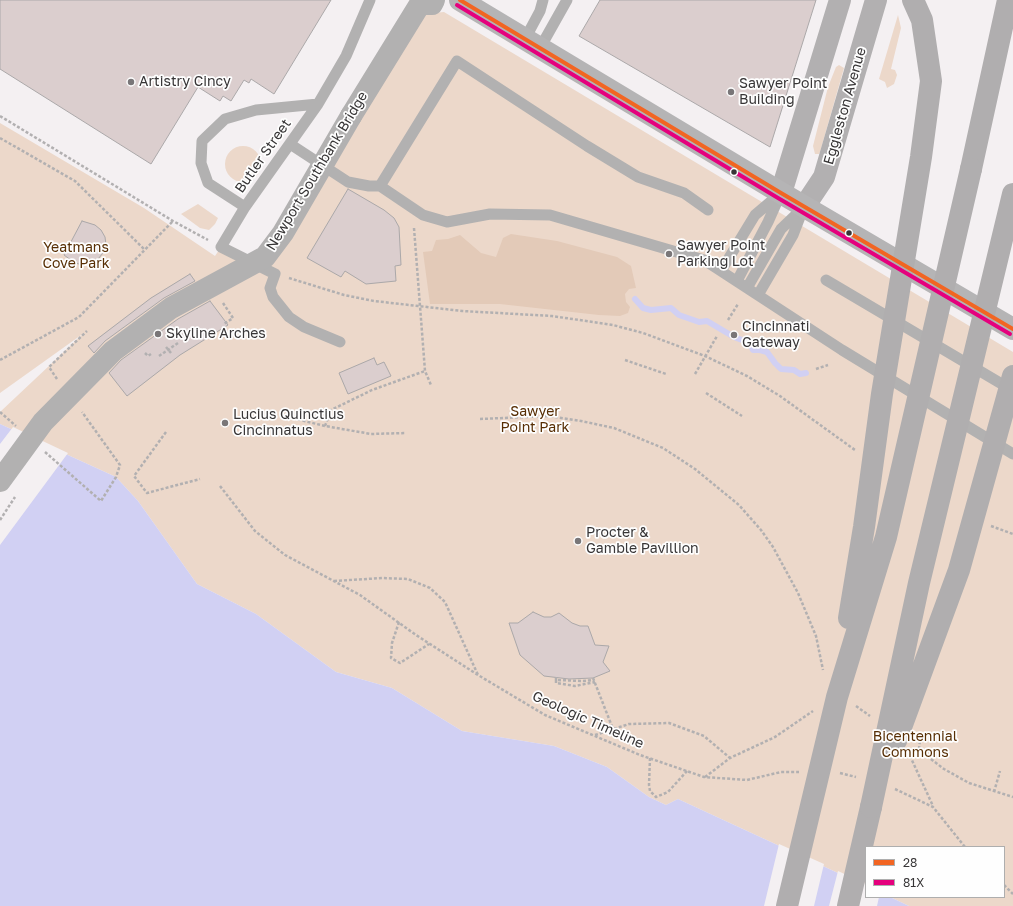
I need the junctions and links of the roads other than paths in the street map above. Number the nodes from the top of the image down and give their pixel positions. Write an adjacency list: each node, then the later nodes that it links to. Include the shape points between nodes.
1 (370, 0): 11 (lane, Butler Street, via 346,56)
2 (434, 0): 29 (street, Newport Southbank Bridge, bridge, via 432,4 420,4 283,233 265,257 171,308 113,351 44,422)
3 (460, 0): 10 (main road)
4 (543, 0): 10 (lane)
5 (567, 0): 10 (lane)
6 (840, 0): 14 (main road)
7 (876, 0): 17 (main road, Eggleston Avenue, via 824,178)
8 (913, 0): 30 (highway, bridge, via 922,20 930,81 921,157 883,386)
9 (1008, 0): 30 (highway, bridge, via 972,169 886,537)
10 (532, 43): 14 (main road)
11 (318, 104): 12 (lane, Butler Street); 16 (lane, Butler Street, via 256,110 243,114 225,120 202,141 201,164 208,183)
12 (290, 144): 13 (lane, via 348,182); 16 (lane, Butler Street)
13 (380, 186): 18 (lane, via 458,61 638,177 684,193); 19 (lane, via 423,215 447,222 490,214 550,215 695,257)
14 (780, 193): 17 (main road); 19 (lane, via 755,215); 21 (lane)
15 (1013, 194): 31 (highway, bridge, via 919,583)
16 (245, 207): 25 (lane, via 221,247 275,274 270,288 273,297 289,317 304,328)
17 (804, 207): 22 (lane, via 781,229); 23 (lane, via 793,235); 24 (main road)
18 (708, 210)
19 (721, 271): 21 (lane)
20 (826, 280): 27 (lane)
21 (737, 281): 22 (lane)
22 (747, 288): 23 (lane)
23 (758, 295): 28 (lane, via 842,350)
24 (1013, 329)
25 (340, 342)
26 (1013, 376): 31 (highway, bridge, via 959,570)
27 (1013, 391)
28 (1013, 454)
29 (0, 481)
30 (837, 697): 32 (highway, bridge)
31 (871, 807): 33 (highway)
32 (787, 906)
33 (848, 906)

